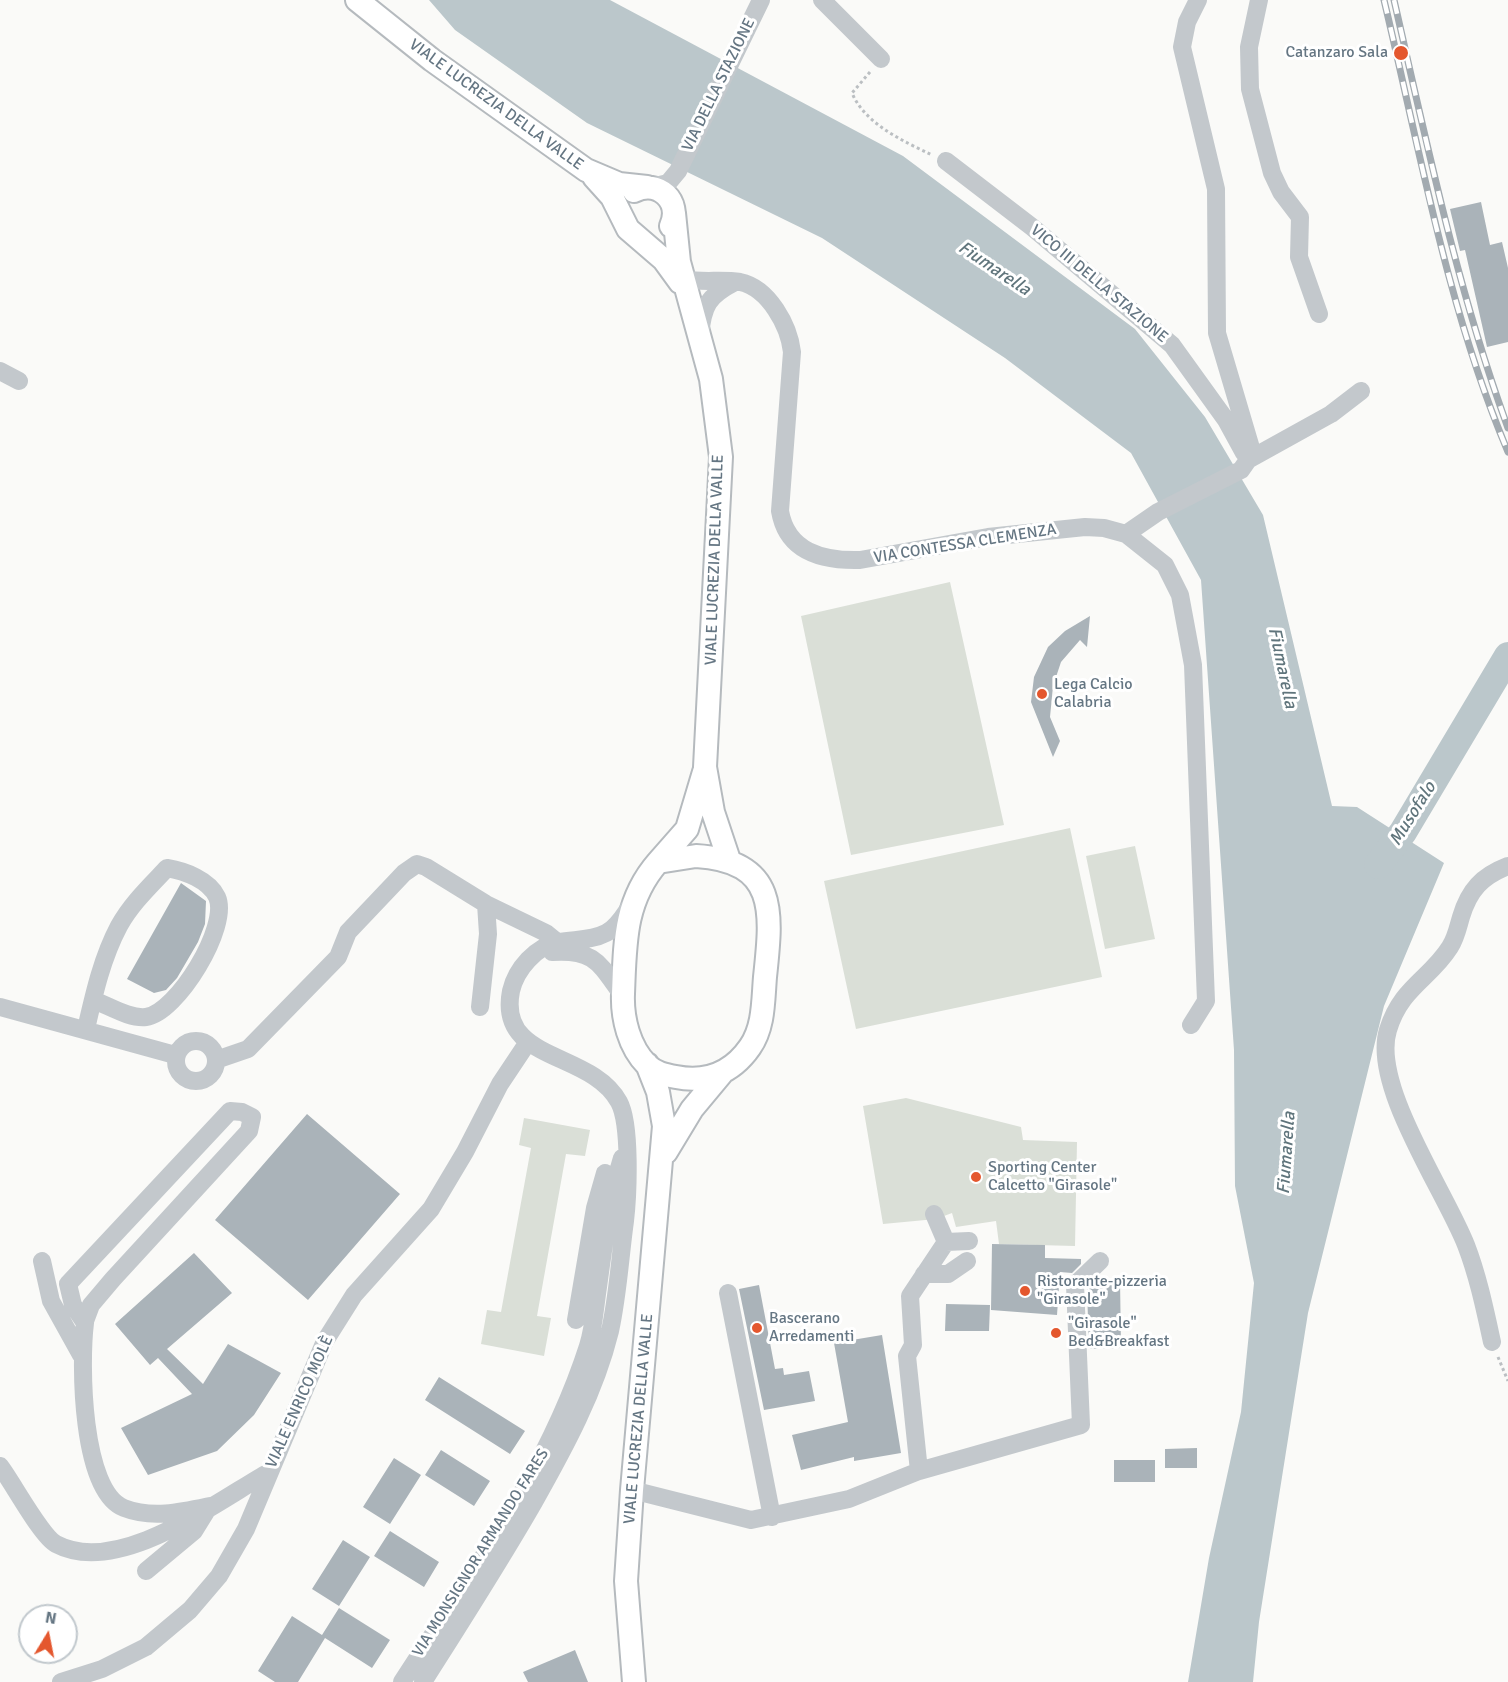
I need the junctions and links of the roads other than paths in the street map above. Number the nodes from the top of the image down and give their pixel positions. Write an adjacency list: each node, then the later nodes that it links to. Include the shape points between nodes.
1 (357, 0): 8 (main road, VIALE LUCREZIA DELLA VALLE, via 432,60)
2 (822, 0): 6 (street)
3 (1198, 0): 21 (street, via 1187,22 1182,46 1216,189 1217,333 1251,448)
4 (1259, 0): 16 (street, via 1249,47 1250,89 1272,173 1300,217 1299,257)
5 (757, 1): 9 (street, VIA DELLA STAZIONE)
6 (881, 59)
7 (946, 161): 21 (street, VICO III DELLA STAZIONE, via 1032,227 1172,345 1226,420)
8 (586, 170): 10 (main road, VIALE LUCREZIA DELLA VALLE, via 619,184); 12 (main road, via 605,187)
9 (678, 171): 10 (street, VIA DELLA STAZIONE, via 668,183); 11 (street, VIA DELLA STAZIONE)
10 (649, 187): 11 (main road, via 666,194); 12 (main road, via 635,191 626,200)
11 (674, 210): 13 (main road, via 670,227 659,236); 15 (main road, VIALE LUCREZIA DELLA VALLE)
12 (623, 218): 13 (main road)
13 (638, 237): 15 (main road)
14 (736, 282): 15 (street); 17 (street, via 717,291 708,301); 22 (street, VIA CONTESSA CLEMENZA, via 749,284 763,296 790,335 791,382 780,511 782,526 799,546 834,559 860,560 1048,529 1104,528)
15 (686, 287): 17 (main road, VIALE LUCREZIA DELLA VALLE)
16 (1319, 314)
17 (700, 335): 23 (main road, VIALE LUCREZIA DELLA VALLE, via 711,379 721,457)
18 (0, 371): 19 (street)
19 (19, 381)
20 (1361, 391): 21 (street, via 1331,414)
21 (1245, 465): 22 (street)
22 (1126, 534): 35 (street, VIA CONTESSA CLEMENZA, via 1154,554 1174,580 1191,655 1206,1001)
23 (705, 767): 24 (main road, VIALE LUCREZIA DELLA VALLE, via 713,813); 25 (main road, VIALE LUCREZIA DELLA VALLE, via 687,829)
24 (729, 860): 25 (main road, VIALE LUCREZIA DELLA VALLE, via 696,856); 41 (main road, VIALE LUCREZIA DELLA VALLE, via 750,873 764,893 769,942 757,1037 750,1049)
25 (658, 862): 28 (main road, VIALE LUCREZIA DELLA VALLE, via 642,881)
26 (1508, 866): 54 (street, via 1479,881 1469,896 1450,947 1395,1011 1384,1051 1391,1085 1406,1121 1466,1246)
27 (486, 904): 29 (street, via 531,924); 34 (street, via 488,934); 39 (street, via 417,864 348,932 338,957 248,1049)
28 (631, 905): 29 (street, via 607,933); 31 (main road, VIALE LUCREZIA DELLA VALLE)
29 (557, 942): 30 (street)
30 (536, 954): 31 (street, via 572,952 595,958); 37 (street, via 519,971 511,994 513,1024)
31 (623, 996): 40 (main road, VIALE LUCREZIA DELLA VALLE, via 631,1041)
32 (93, 1000): 32 (street, via 99,973 119,926 167,868 201,880 217,896 218,921 193,976 161,1011 146,1017 132,1015); 36 (street)
33 (0, 1007): 36 (street)
34 (480, 1007)
35 (1191, 1025)
36 (86, 1029): 38 (street)
37 (528, 1042): 42 (street, VIA MONSIGNOR ARMANDO FARES, via 587,1070 607,1085 621,1104); 58 (street, VIALE ENRICO MOLÈ, via 500,1084 431,1209 354,1295 331,1332)
38 (176, 1055): 39 (street, via 180,1047 193,1040 209,1045); 39 (street, via 180,1074 192,1081 211,1074)
39 (216, 1060)
40 (647, 1065): 41 (main road, VIALE LUCREZIA DELLA VALLE, via 661,1074 695,1081); 43 (main road, VIALE LUCREZIA DELLA VALLE, via 658,1092 664,1126)
41 (722, 1073): 43 (main road, VIALE LUCREZIA DELLA VALLE, via 692,1109)
42 (626, 1145): 52 (street, via 606,1170 599,1191); 64 (street, VIA MONSIGNOR ARMANDO FARES, via 611,1193 589,1342 570,1400 494,1539); 65 (street, VIA MONSIGNOR ARMANDO FARES, via 628,1196 610,1329 591,1392 566,1445 507,1548)
43 (663, 1156): 59 (main road, VIALE LUCREZIA DELLA VALLE)
44 (934, 1214): 46 (street)
45 (969, 1241): 46 (street)
46 (946, 1242): 50 (street)
47 (42, 1261): 55 (street, via 51,1301)
48 (1100, 1261): 57 (street, via 1075,1286 1081,1425)
49 (967, 1262): 50 (street, via 948,1274)
50 (924, 1274): 57 (street, via 910,1296 913,1346 907,1356)
51 (728, 1293): 61 (street)
52 (576, 1320)
53 (85, 1323): 53 (street, via 91,1305 249,1131 252,1117 230,1111 68,1284 73,1305); 55 (street)
54 (1492, 1342)
55 (81, 1355): 60 (street, via 92,1456 109,1498 123,1508 152,1514)
56 (0, 1466): 60 (street, via 54,1543 83,1553 116,1551 160,1535)
57 (919, 1471): 61 (street, via 849,1499)
58 (269, 1472): 60 (street); 63 (street, VIALE ENRICO MOLÈ, via 234,1552 207,1593 133,1655)
59 (632, 1490): 61 (street, via 751,1520); 66 (main road, VIALE LUCREZIA DELLA VALLE, via 626,1581)
60 (210, 1506): 62 (street, via 194,1531)
61 (772, 1516)
62 (146, 1571)
63 (61, 1682)
64 (402, 1682)
65 (423, 1682)
66 (634, 1682)

